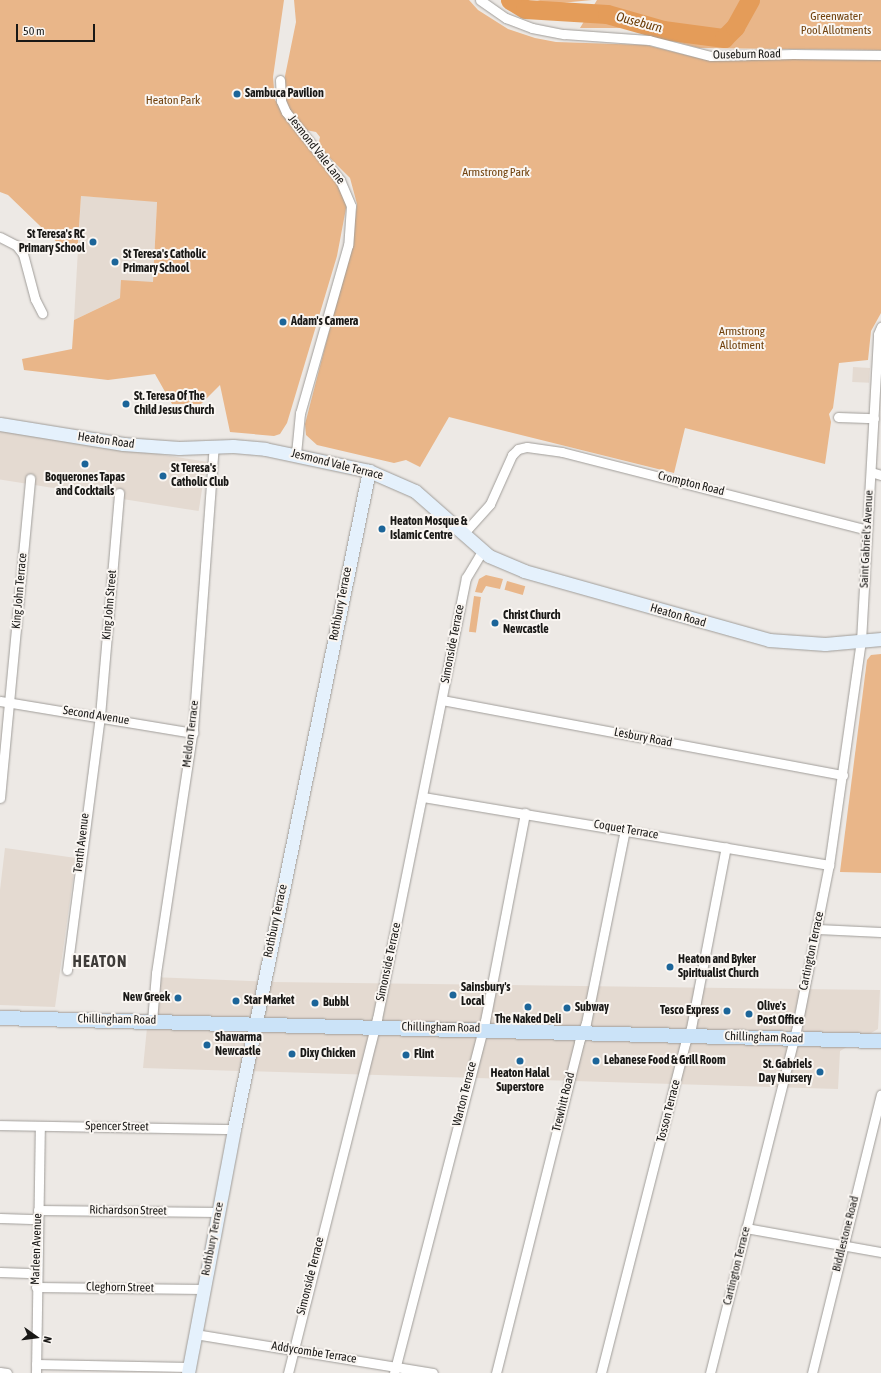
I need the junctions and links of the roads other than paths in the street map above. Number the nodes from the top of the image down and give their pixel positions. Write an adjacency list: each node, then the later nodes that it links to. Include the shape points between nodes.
1 (480, 0): 2 (street, Ouseburn Road, via 506,18 532,28 564,34 649,40 711,56)
2 (881, 55)
3 (280, 80): 11 (street, Jesmond Vale Lane, via 286,112 340,180 350,206 348,245 300,413)
4 (0, 236): 5 (street, via 16,245 23,254 35,299)
5 (42, 313)
6 (881, 327): 7 (street, Saint Gabriel's Avenue, via 878,334)
7 (876, 415): 8 (street); 13 (street, Saint Gabriel's Avenue)
8 (838, 416)
9 (0, 424): 10 (street, Heaton Road, via 124,444 180,448)
10 (214, 446): 11 (street, Jesmond Vale Terrace, via 247,447); 26 (street, Meldon Terrace)
11 (296, 454): 12 (street, Jesmond Vale Terrace)
12 (369, 471): 18 (street, Jesmond Vale Terrace, via 415,491); 39 (street, Rothbury Terrace)
13 (871, 472): 14 (street); 17 (street, Saint Gabriel's Avenue)
14 (881, 475)
15 (30, 478): 24 (street, King John Terrace)
16 (120, 493): 25 (street, King John Street)
17 (867, 530): 18 (street, Crompton Road, via 562,452 527,447 514,452 490,504); 21 (street, Saint Gabriel's Avenue)
18 (464, 533): 19 (street, Jesmond Vale Terrace)
19 (483, 550): 21 (street, Heaton Road, via 494,559 524,571 745,635 789,643); 22 (street, Simonside Terrace, via 466,578)
20 (881, 639): 21 (street, Heaton Road)
21 (861, 642): 27 (street, Cartington Terrace)
22 (442, 700): 27 (street, Lesbury Road); 28 (street, Simonside Terrace)
23 (0, 702): 24 (street, Second Avenue)
24 (10, 703): 25 (street, Second Avenue); 29 (street, King John Terrace)
25 (100, 716): 26 (street, Second Avenue); 36 (street, Tenth Avenue)
26 (193, 732): 38 (street, Meldon Terrace, via 156,973)
27 (843, 775): 33 (street, Cartington Terrace)
28 (423, 797): 30 (street, Coquet Terrace); 40 (street, Simonside Terrace)
29 (0, 798)
30 (525, 813): 31 (street, Coquet Terrace); 41 (street, Warton Terrace)
31 (625, 830): 32 (street, Coquet Terrace); 42 (street, Trewhitt Road)
32 (726, 847): 33 (street, Coquet Terrace); 43 (street, Tosson Terrace)
33 (829, 865): 34 (street, Cartington Terrace)
34 (817, 929): 35 (street); 44 (street, Cartington Terrace)
35 (881, 932)
36 (67, 970)
37 (0, 1018): 38 (main road, Chillingham Road)
38 (152, 1021): 39 (main road, Chillingham Road)
39 (255, 1024): 40 (main road, Chillingham Road); 49 (street, Rothbury Terrace)
40 (375, 1027): 41 (main road, Chillingham Road); 61 (street, Simonside Terrace)
41 (482, 1029): 42 (main road, Chillingham Road); 64 (street, Warton Terrace)
42 (582, 1033): 43 (main road, Chillingham Road); 69 (street, Trewhitt Road)
43 (688, 1036): 44 (main road, Chillingham Road); 70 (street, Tosson Terrace)
44 (795, 1039): 45 (main road, Chillingham Road); 53 (street, Cartington Terrace)
45 (881, 1041)
46 (881, 1094): 54 (street, Biddlestone Road)
47 (0, 1124): 48 (street, Spencer Street)
48 (40, 1126): 49 (street, Spencer Street); 51 (street, Marleen Avenue)
49 (234, 1129): 50 (street, Rothbury Terrace)
50 (218, 1212): 51 (street, Richardson Street); 59 (street, Rothbury Terrace)
51 (38, 1214): 52 (street, Richardson Street); 58 (street, Marleen Avenue)
52 (0, 1218)
53 (746, 1228): 54 (street); 71 (street, Cartington Terrace)
54 (843, 1245): 55 (street); 72 (street, Biddlestone Road)
55 (881, 1252)
56 (0, 1272): 57 (street)
57 (28, 1273)
58 (36, 1287): 59 (street, Cleghorn Street); 62 (street, Marleen Avenue)
59 (203, 1289): 60 (street, Rothbury Terrace)
60 (195, 1334): 61 (street, Addycombe Terrace); 63 (street, Rothbury Terrace)
61 (292, 1350): 64 (street, Addycombe Terrace); 67 (street, Simonside Terrace)
62 (36, 1369): 63 (street)
63 (189, 1370)
64 (395, 1370): 68 (street, Addycombe Terrace)
65 (0, 1372): 66 (street)
66 (7, 1373)
67 (288, 1373)
68 (433, 1373)
69 (496, 1373)
70 (602, 1373)
71 (710, 1373)
72 (812, 1373)

